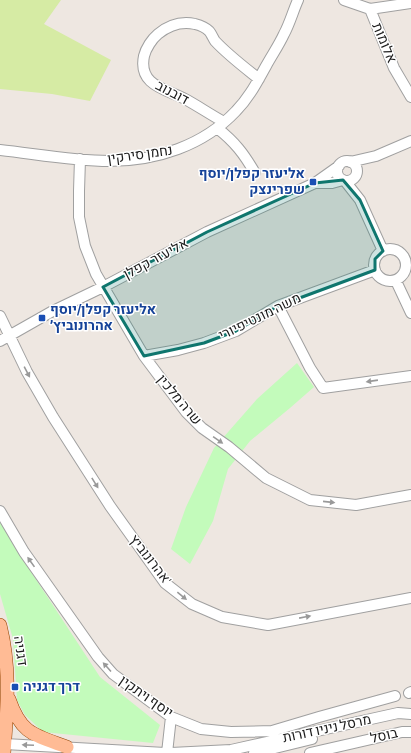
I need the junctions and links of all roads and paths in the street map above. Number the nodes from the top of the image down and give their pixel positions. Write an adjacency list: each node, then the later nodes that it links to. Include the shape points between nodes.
1 (298, 0): 5 (street, נחמן סירקין, via 285,34)
2 (344, 0): 4 (street)
3 (411, 3): 4 (street)
4 (370, 9): 6 (street, אלומות, via 394,68)
5 (259, 78): 7 (street, נחמן סירקין, via 245,101); 7 (street, דובנוב, via 215,41 208,31 195,24 181,23 166,27 155,37 145,52 142,64 150,82 184,99)
6 (411, 97)
7 (221, 125): 11 (street, נחמן סירקין, via 196,142 156,155 110,161); 14 (street, דובנוב, via 244,154)
8 (411, 140): 10 (street)
9 (0, 150): 11 (street, נחמן סירקין)
10 (376, 156): 12 (street); 15 (street)
11 (80, 159): 23 (street, שרה מלכין, via 79,217 85,246)
12 (350, 162): 13 (street, via 344,162); 15 (street, via 356,166)
13 (339, 166): 16 (street, via 338,173); 17 (street, אליעזר קפלן)
14 (255, 173)
15 (357, 174): 16 (street, via 352,180); 18 (street)
16 (344, 181): 17 (street, אליעזר קפלן); 18 (street)
17 (315, 183): 23 (street, אליעזר קפלן, via 207,232)
18 (360, 200): 19 (street)
19 (383, 251): 20 (street, via 394,249); 21 (street, via 375,259)
20 (409, 259): 22 (street, via 406,270)
21 (374, 270): 22 (street, via 386,281); 24 (street, משה מונטיפיורי)
22 (396, 281): 25 (street)
23 (104, 287): 27 (street, אליעזר קפלן, via 51,312); 28 (street, שרה מלכין)
24 (278, 306): 28 (street, משה מונטיפיורי, via 236,331 204,343); 29 (street, one-way to 24, via 323,388)
25 (411, 313)
26 (0, 316): 27 (street, אהרונוביץ')
27 (5, 339): 32 (street, אהרונוביץ', one-way to 32, via 110,506 165,582 192,604 222,617 268,625)
28 (144, 356): 30 (street, שרה מלכין, one-way to 30, via 186,412 202,428 266,478 310,500 356,505)
29 (411, 376)
30 (411, 495)
31 (0, 511): 37 (street, יוסף ויתקין, one-way to 31, via 113,674 98,657 24,552)
32 (411, 598)
33 (0, 625): 34 (main road, דגניה, via 7,668)
34 (8, 695): 40 (main road, דגניה); 41 (main road, via 15,714 27,731)
35 (395, 696): 37 (street, יוסף ויתקין, via 272,731 231,732 201,729)
36 (411, 714): 43 (street, מרסל ניניו דורות, via 398,713 231,750)
37 (171, 717): 42 (street)
38 (411, 721): 44 (street, מרסל ניניו דורות, via 400,720)
39 (411, 732): 45 (street, בוסל)
40 (3, 747): 41 (street, one-way to 40)
41 (67, 747): 42 (street)
42 (166, 753)
43 (171, 753)
44 (254, 753)
45 (310, 753)

